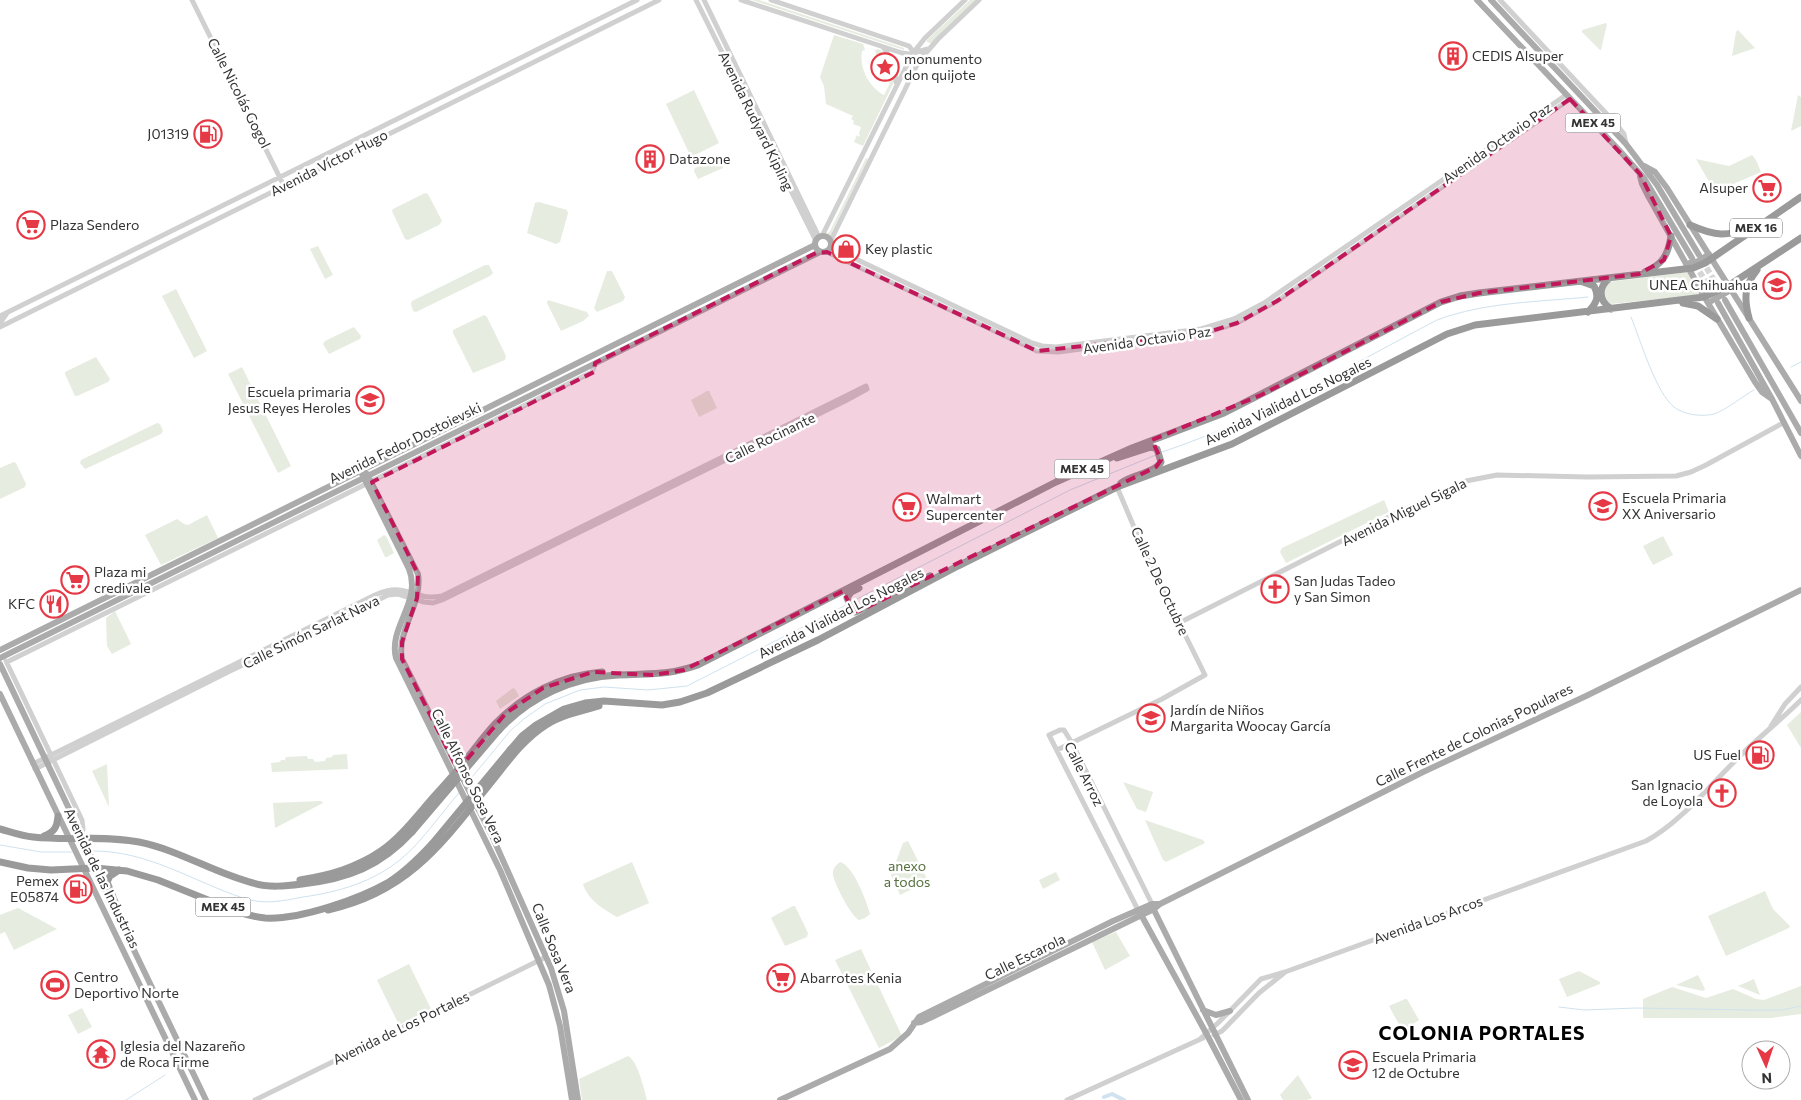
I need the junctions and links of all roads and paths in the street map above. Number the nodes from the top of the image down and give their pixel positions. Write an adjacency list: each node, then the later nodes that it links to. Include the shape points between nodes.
1 (192, 0): 24 (street, Calle Nicolás Gogol)
2 (638, 0): 13 (street, Avenida Víctor Hugo)
3 (660, 0): 14 (street, Avenida Víctor Hugo)
4 (696, 0): 31 (street, Avenida Rudyard Kipling)
5 (704, 0): 31 (street, Avenida Rudyard Kipling)
6 (740, 0): 15 (street)
7 (772, 0): 17 (street, via 909,46)
8 (965, 0): 17 (street)
9 (980, 0): 16 (street)
10 (1477, 0): 20 (main road, MEX 45)
11 (1491, 0): 21 (main road, MEX 45)
12 (1500, 0): 21 (street, via 1617,125)
13 (596, 21): 14 (street); 24 (street, Avenida Víctor Hugo)
14 (600, 29): 25 (street, Avenida Víctor Hugo)
15 (883, 46): 17 (street, via 906,54); 19 (street, via 894,63)
16 (928, 49): 17 (street); 18 (street)
17 (913, 53): 18 (street); 19 (street)
18 (916, 66): 32 (street)
19 (896, 84): 31 (street)
20 (1568, 97): 23 (main road, MEX 45); 32 (street, Avenida Octavio Paz, via 1264,303 1234,319 1202,329 1042,346 862,262); 33 (street, Avenida Octavio Paz, via 1277,301 1237,323 1205,333 1058,352 1037,351)
21 (1626, 144): 22 (main road, MEX 45)
22 (1643, 165): 27 (main road, via 1655,172); 34 (main road, MEX 45)
23 (1640, 174): 29 (main road, via 1642,184); 36 (main road, MEX 45)
24 (280, 177): 25 (street, Calle Nicolás Gogol); 49 (street, Avenida Víctor Hugo)
25 (284, 186): 54 (street, Avenida Víctor Hugo)
26 (1801, 197): 28 (highway, MEX 16)
27 (1690, 225): 28 (highway, via 1721,235); 35 (main road)
28 (1759, 226): 35 (highway, MEX 16)
29 (1672, 236): 38 (main road); 39 (highway, via 1664,260)
30 (1801, 238): 37 (highway, MEX 16)
31 (818, 240): 32 (main road, via 828,237); 33 (main road); 63 (main road, Avenida Fedor Dostoievski)
32 (832, 243): 33 (main road)
33 (824, 252): 55 (main road, Avenida Fedor Dostoievski)
34 (1699, 255)
35 (1710, 256): 38 (highway, Avenida Vialidad Los Nogales / MEX 45, via 1702,265); 42 (main road)
36 (1692, 258)
37 (1760, 265): 42 (highway, MEX 16); 51 (highway, via 1746,288)
38 (1688, 266): 39 (highway, Avenida Vialidad Los Nogales / MEX 45); 43 (main road)
39 (1639, 274): 40 (highway, Avenida Vialidad Los Nogales / MEX 45)
40 (1610, 278): 41 (highway, Avenida Vialidad Los Nogales / MEX 45); 47 (highway, via 1603,284 1601,292 1604,303)
41 (1580, 282): 48 (highway, via 1594,286 1597,294 1596,302); 62 (highway, Avenida Vialidad Los Nogales / MEX 45, via 1479,293 1441,302 1224,413)
42 (1730, 288): 43 (highway, Avenida Vialidad Los Nogales / MEX 16); 51 (main road)
43 (1706, 300): 45 (highway, Avenida Vialidad Los Nogales / MEX 16); 52 (main road)
44 (1725, 300): 60 (main road)
45 (1670, 302): 47 (highway, Avenida Vialidad Los Nogales / MEX 45); 52 (highway, MEX 45, via 1698,306)
46 (1718, 303): 57 (main road, MEX 45)
47 (1611, 309): 48 (highway, Avenida Vialidad Los Nogales / MEX 45)
48 (1588, 312): 66 (highway, Avenida Vialidad Los Nogales / MEX 45, via 1475,325 1446,334 1232,444)
49 (7, 313): 50 (street, Avenida Víctor Hugo); 53 (street)
50 (0, 316)
51 (1749, 318): 58 (main road)
52 (1717, 319): 57 (main road, MEX 45, via 1755,382)
53 (0, 323)
54 (0, 327)
55 (595, 363): 63 (main road, Avenida Fedor Dostoievski); 64 (street, via 592,372)
56 (867, 387): 65 (street, Calle Rocinante)
57 (1772, 399): 59 (main road, MEX 45)
58 (1801, 401)
59 (1783, 423): 61 (main road, MEX 45); 71 (street, Avenida Miguel Sigala, via 1706,465 1676,476 1497,475 1466,481)
60 (1801, 433)
61 (1801, 456)
62 (1097, 462): 66 (highway, via 1151,447 1157,449 1161,462 1156,467 1123,481); 67 (highway, Avenida Vialidad Los Nogales / MEX 45)
63 (364, 473): 64 (main road, Calle Alfonso Sosa Vera); 74 (main road, Avenida Fedor Dostoievski); 75 (main road, Avenida Fedor Dostoievski)
64 (370, 483): 70 (main road, Calle Alfonso Sosa Vera, via 409,569); 76 (street)
65 (671, 484): 70 (street, Calle Simón Sarlat Nava, via 442,600 433,603)
66 (1117, 487): 68 (highway, Avenida Vialidad Los Nogales / MEX 45); 71 (street, Calle 2 De Octubre)
67 (940, 542): 68 (highway, via 851,592 847,599 853,611 859,612); 73 (highway, Avenida Vialidad Los Nogales / MEX 45)
68 (958, 566): 81 (highway, Avenida Vialidad Los Nogales / MEX 45, via 707,694 662,704)
69 (1801, 590): 102 (main road, Calle Frente de Colonias Populares, via 1423,772)
70 (414, 597): 85 (street, Calle Simón Sarlat Nava, via 397,590 375,595); 87 (main road, Calle Alfonso Sosa Vera, via 402,642 402,659)
71 (1179, 622): 83 (street, Calle 2 De Octubre, via 1205,674 1203,677)
72 (760, 624): 73 (highway)
73 (764, 631): 77 (highway, Avenida Vialidad Los Nogales / MEX 45, via 684,670 653,675)
74 (0, 650)
75 (0, 657): 76 (street, Avenida de las Industrias)
76 (3, 665): 85 (main road, Avenida de las Industrias)
77 (619, 675): 87 (highway, via 612,672 582,674 529,696 494,725); 99 (highway, Avenida Vialidad Los Nogales / MEX 45, bridge, via 596,677 557,689 510,718 412,832 383,858 354,874 320,882)
78 (1801, 687): 82 (street, via 1785,704)
79 (0, 694): 86 (main road, Avenida de las Industrias)
80 (1801, 700): 82 (street)
81 (613, 702): 88 (highway, via 567,714 546,725 514,754); 103 (highway, Avenida Vialidad Los Nogales / MEX 45, bridge, via 585,704 557,713 536,725 522,736 419,858 390,881 359,896)
82 (1770, 729): 107 (street, Avenida Los Arcos, via 1661,833 1646,842)
83 (1072, 742): 84 (street); 84 (street, Calle Arroz, via 1064,730 1049,735); 102 (street, Calle Arroz)
84 (1057, 750): 104 (street, Calle Arroz)
85 (49, 760): 86 (street, Calle Simón Sarlat Nava); 93 (main road, Avenida de las Industrias)
86 (34, 767): 89 (main road, Avenida de las Industrias)
87 (457, 773): 88 (main road, Calle Alfonso Sosa Vera, bridge); 99 (highway, via 402,834 370,858 335,873)
88 (473, 805): 91 (main road, Calle Alfonso Sosa Vera); 103 (highway, via 421,864 400,880 362,901 327,910)
89 (58, 816): 92 (highway, via 53,832); 94 (main road, Avenida de las Industrias)
90 (0, 829): 92 (highway, Avenida Vialidad Los Nogales / MEX 45)
91 (486, 834): 100 (main road, Calle Alfonso Sosa Vera); 106 (main road, Calle Alfonso Sosa Vera)
92 (42, 837): 94 (highway, Avenida Vialidad Los Nogales / MEX 45)
93 (82, 837): 94 (highway, Avenida Vialidad Los Nogales / MEX 45); 97 (main road, Avenida de las Industrias); 99 (highway, Avenida Vialidad Los Nogales / MEX 45, via 141,842 251,883)
94 (68, 839): 96 (main road, Avenida de las Industrias)
95 (0, 862): 96 (highway, Avenida Vialidad Los Nogales / MEX 45, via 44,869)
96 (82, 868): 97 (highway, Avenida Vialidad Los Nogales / MEX 45); 112 (main road, Avenida de las Industrias)
97 (95, 868): 98 (highway, Avenida Vialidad Los Nogales / MEX 45); 101 (main road, Avenida de las Industrias)
98 (121, 870): 101 (highway, via 110,876 107,882 115,902); 103 (highway, Avenida Vialidad Los Nogales / MEX 45, via 158,880 252,916 276,918)
99 (272, 886)
100 (518, 895): 105 (main road, Calle Sosa Vera)
101 (113, 906): 113 (main road, Avenida de las Industrias)
102 (1155, 906): 104 (main road, Calle Frente de Colonias Populares); 108 (main road, Calle Arroz)
103 (313, 910)
104 (1139, 913): 111 (main road, Calle Arroz); 117 (main road, Calle Escarola, via 918,1021 890,1049)
105 (546, 957): 106 (street, Avenida de Los Portales); 116 (main road, Calle Sosa Vera, via 561,998)
106 (539, 960): 114 (street, Avenida de Los Portales); 115 (main road, Calle Alfonso Sosa Vera, via 557,1011)
107 (1285, 972): 109 (street, Avenida Los Arcos, via 1261,979); 110 (street, Avenida Los Arcos, via 1222,1030)
108 (1203, 1010): 109 (main road, via 1216,1014); 110 (main road, Calle Arroz)
109 (1230, 1011): 110 (street, Avenida Los Arcos)
110 (1214, 1031): 111 (street, Avenida Los Arcos); 120 (main road, Calle Arroz)
111 (1205, 1036): 118 (street, Avenida Los Arcos); 119 (main road, Calle Arroz)
112 (195, 1099)
113 (206, 1100)
114 (255, 1100)
115 (572, 1100)
116 (578, 1100)
117 (780, 1100)
118 (1067, 1100)
119 (1240, 1100)
120 (1248, 1100)

